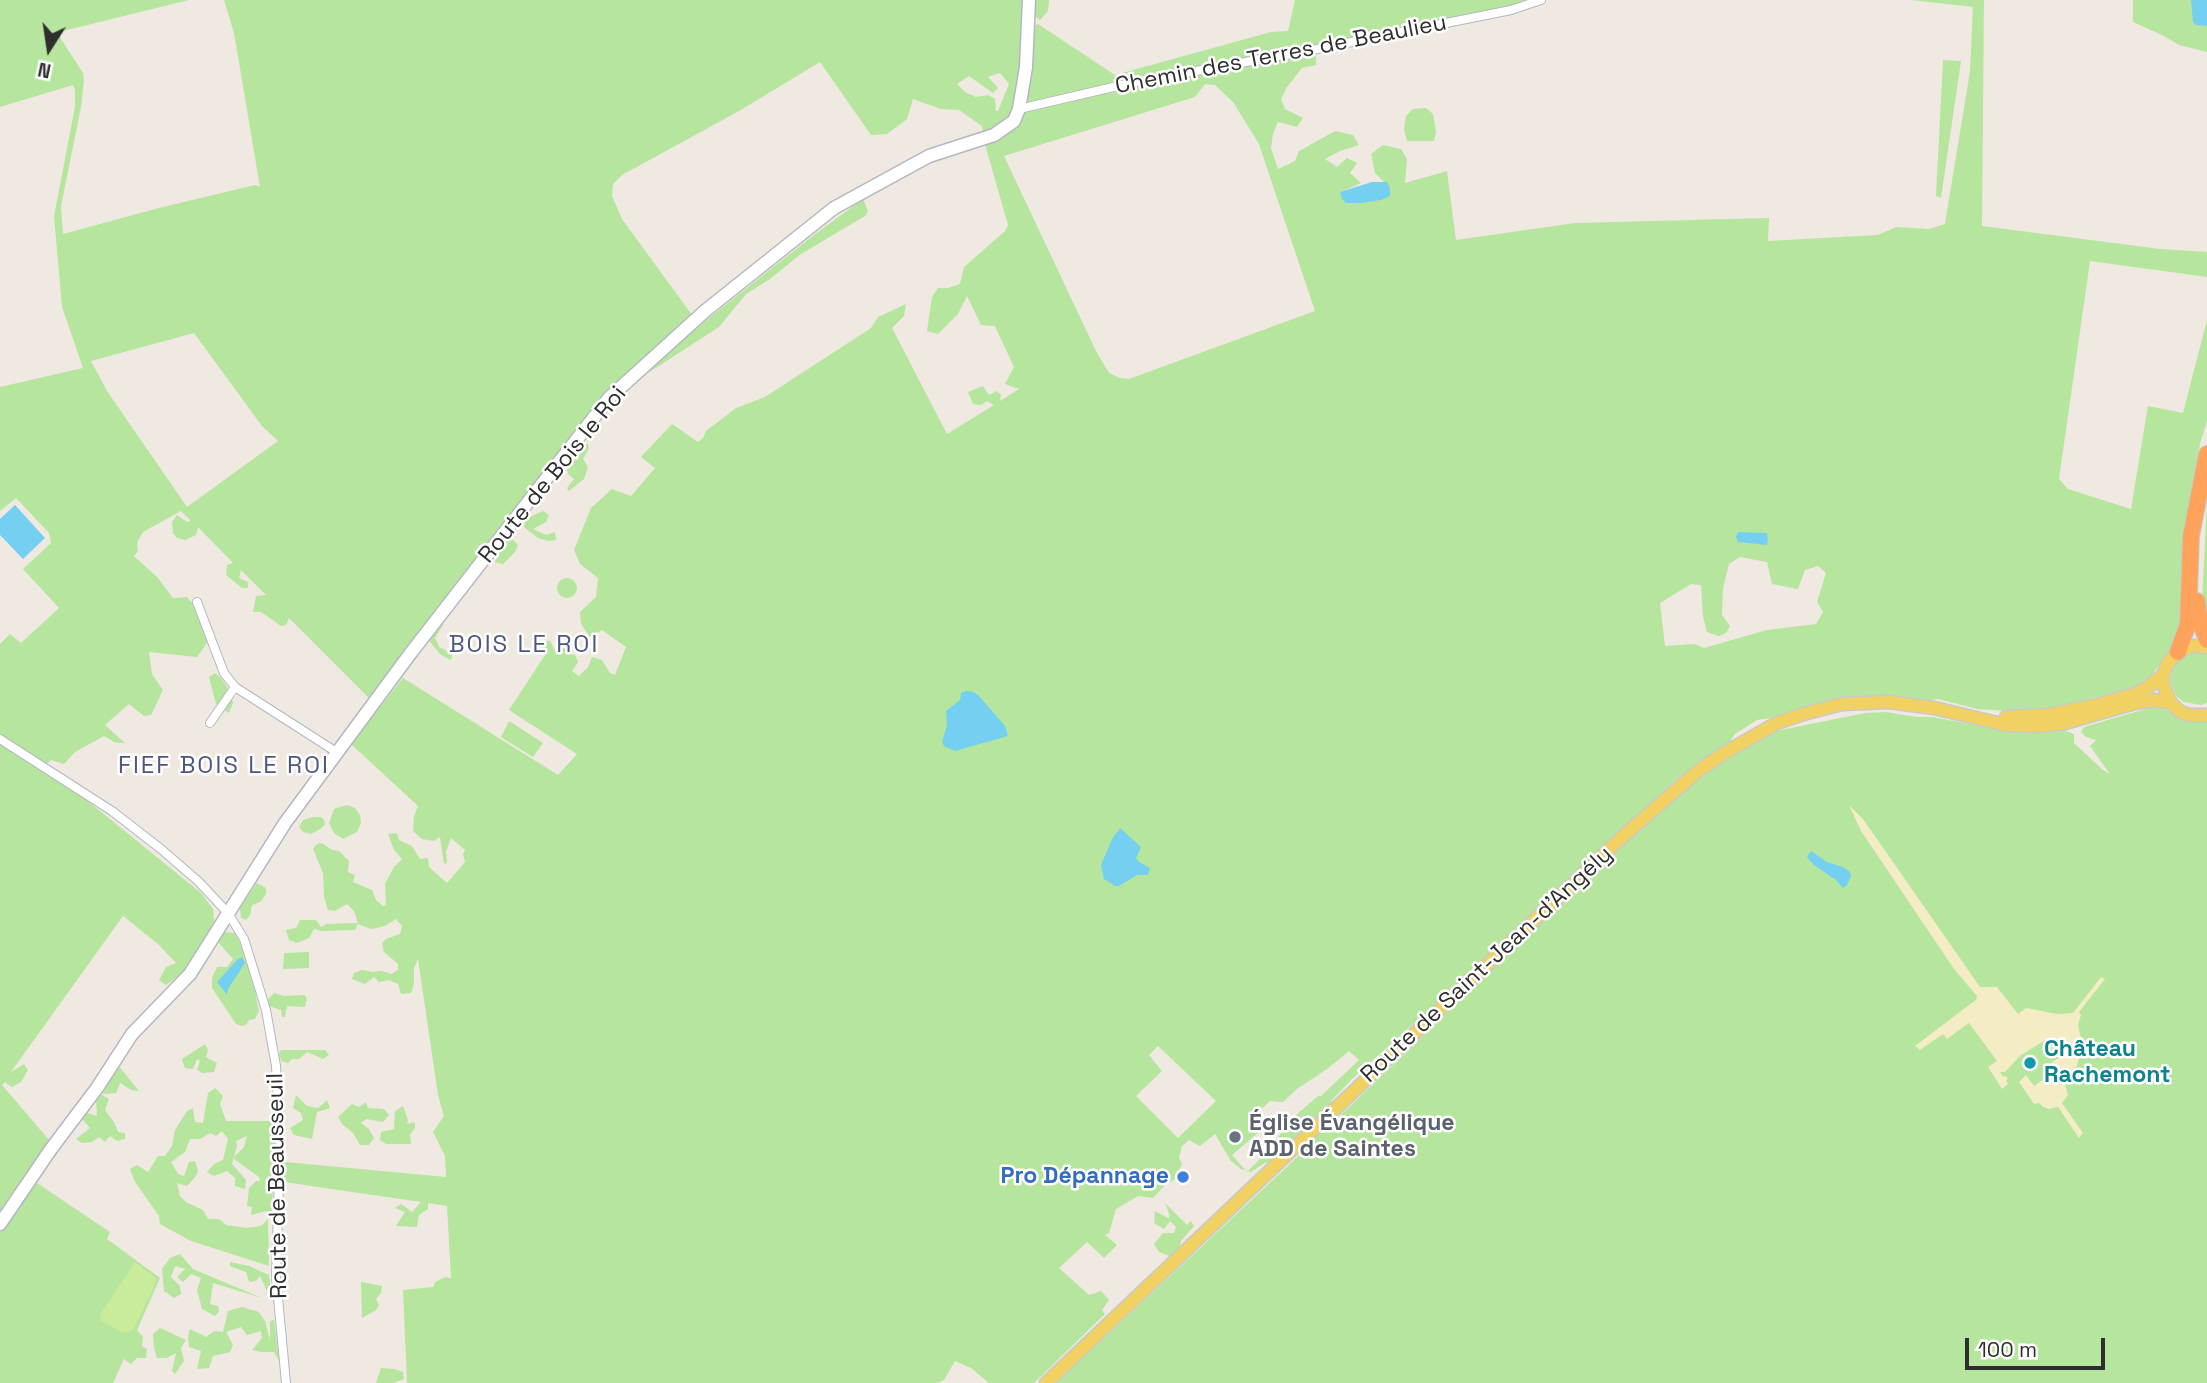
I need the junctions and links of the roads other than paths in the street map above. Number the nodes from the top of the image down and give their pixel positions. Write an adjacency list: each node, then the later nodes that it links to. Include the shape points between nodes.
1 (1029, 0): 3 (street)
2 (1541, 0): 3 (street, Chemin des Terres de Beaulieu, via 1511,10 1135,82)
3 (1019, 109): 17 (street, Route de Bois le Roi, via 1014,121 994,135 929,156 834,208 705,311 609,398)
4 (2207, 454): 5 (highway)
5 (2199, 500): 7 (highway, via 2197,601); 9 (highway, via 2191,536 2188,624)
6 (197, 602): 11 (street, via 224,673)
7 (2207, 640)
8 (2207, 647): 9 (main road)
9 (2178, 652): 10 (main road)
10 (2163, 675): 12 (main road, via 2165,695); 13 (main road, Route de Saint-Jean-d'Angély, via 2135,694 2069,711 2020,717)
11 (234, 687): 15 (street); 17 (street)
12 (2171, 703): 13 (main road, Route de Saint-Jean-d'Angély, via 2135,703 2039,726 2006,725); 14 (main road, via 2189,715)
13 (1960, 713): 21 (main road, Route de Saint-Jean-d'Angély, via 1889,702 1842,704 1777,723 1698,771)
14 (2207, 715)
15 (210, 723)
16 (0, 738): 18 (street, Route de Beausseuil, via 151,841)
17 (338, 753): 18 (street, Route de Bois le Roi, via 285,823)
18 (228, 913): 19 (street, Route de Bois le Roi, via 190,974 132,1034); 20 (street, Route de Beausseuil, via 256,971 276,1066 280,1146 276,1277)
19 (0, 1224)
20 (286, 1383)
21 (1046, 1383)

